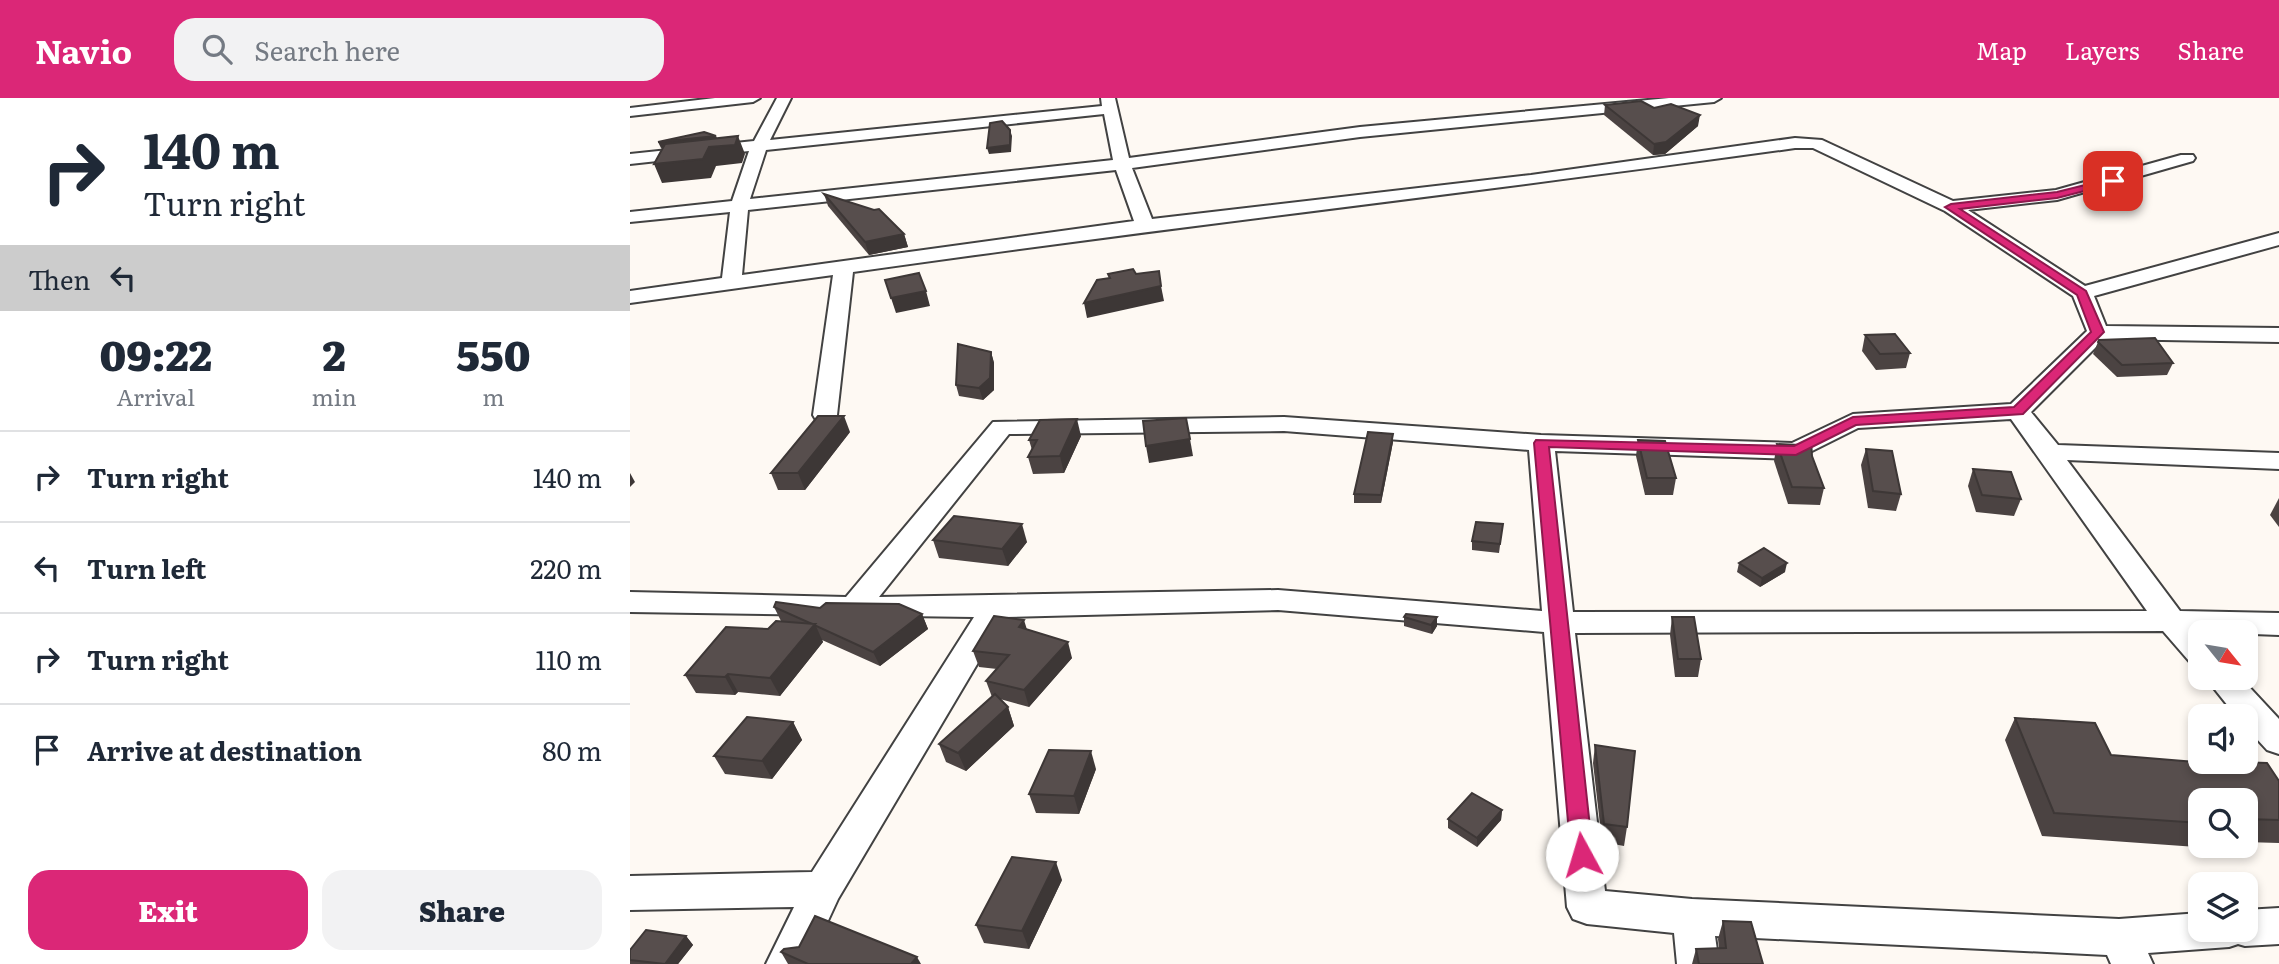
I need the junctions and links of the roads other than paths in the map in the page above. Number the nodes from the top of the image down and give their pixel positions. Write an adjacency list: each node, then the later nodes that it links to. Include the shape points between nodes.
1 (753, 98): 5 (street)
2 (784, 98): 6 (street)
3 (1714, 98): 9 (street, via 1360,132)
4 (1110, 104): 6 (street); 9 (street)
5 (630, 112)
6 (759, 146): 8 (street); 10 (street)
7 (2188, 158): 11 (street, via 2057,195)
8 (630, 159)
9 (1122, 164): 10 (street); 13 (street)
10 (740, 204): 12 (street); 16 (street)
11 (1951, 207): 13 (street, via 1816,143 1795,143); 17 (street)
12 (630, 217)
13 (1145, 225): 15 (street)
14 (2279, 239): 17 (street)
15 (844, 268): 16 (street); 22 (street)
16 (731, 284): 18 (street)
17 (2082, 293): 19 (street)
18 (630, 297)
19 (2098, 332): 20 (street); 21 (street)
20 (2279, 335)
21 (2018, 411): 23 (street, via 1853,421 1796,451); 24 (street, via 2051,452); 28 (street)
22 (825, 415)
23 (1541, 443): 26 (street, via 1284,424 1002,427); 29 (street)
24 (2279, 461)
25 (630, 602): 26 (street)
26 (854, 607): 27 (street)
27 (996, 607): 29 (street, via 1278,600); 34 (street)
28 (2171, 621): 29 (street); 30 (street); 31 (street)
29 (1558, 623): 36 (street, via 1587,906)
30 (2279, 624)
31 (2188, 640)
32 (2233, 690): 33 (street)
33 (2279, 741)
34 (823, 889): 35 (street); 41 (street)
35 (630, 893)
36 (1692, 916): 40 (street); 42 (street)
37 (2279, 926): 38 (street)
38 (2258, 927)
39 (2188, 937): 40 (street)
40 (2125, 950)
41 (787, 964)
42 (1698, 964)

